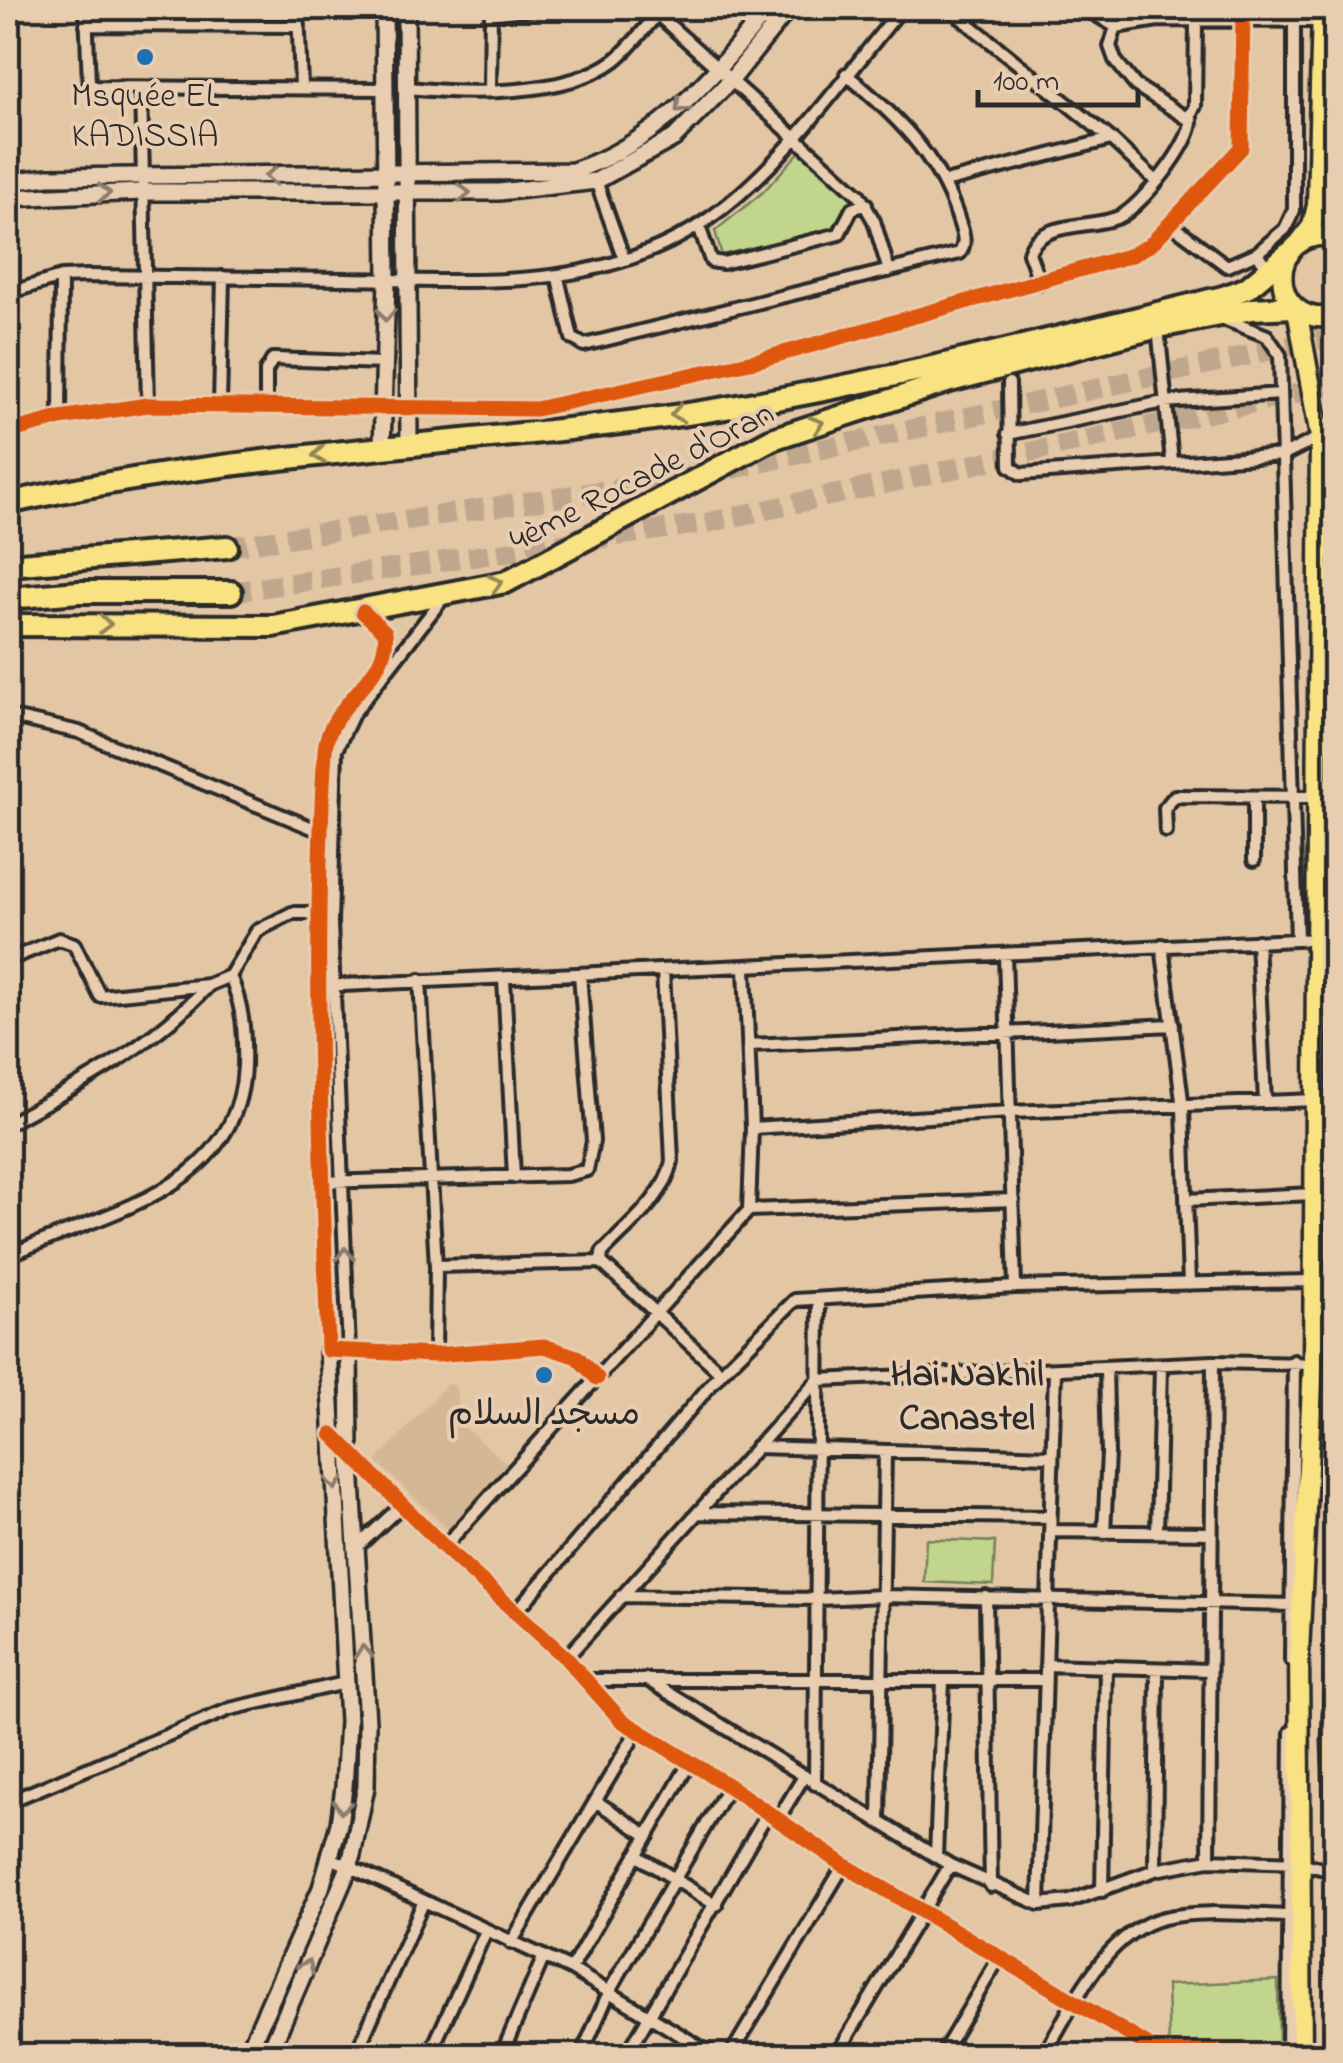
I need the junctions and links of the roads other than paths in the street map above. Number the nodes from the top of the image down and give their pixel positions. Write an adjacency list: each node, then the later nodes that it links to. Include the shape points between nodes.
1 (86, 8): 20 (street)
2 (298, 8): 21 (street)
3 (384, 8): 29 (main road)
4 (406, 8): 27 (main road)
5 (538, 8): 14 (street)
6 (769, 8): 23 (main road)
7 (790, 8): 23 (main road)
8 (902, 8): 24 (street)
9 (949, 8): 32 (street)
10 (1086, 8): 22 (street)
11 (1243, 8): 19 (street)
12 (1294, 8): 18 (street)
13 (659, 10): 23 (street); 28 (street, via 614,60 588,74 547,87)
14 (491, 11): 28 (street)
15 (1157, 14): 17 (street); 22 (street)
16 (1322, 14): 18 (street); 45 (main road, via 1317,205 1312,226)
17 (1196, 21): 19 (street); 30 (street)
18 (1294, 22): 19 (street); 46 (street, via 1294,210 1285,229)
19 (1244, 24): 42 (street, via 1242,145)
20 (86, 25): 21 (street); 26 (street, via 89,84)
21 (299, 26): 25 (street)
22 (1116, 27): 30 (street, via 1110,46 1123,72 1176,115)
23 (726, 73): 31 (street); 34 (main road, via 674,138); 38 (main road, one-way to 38, via 658,128 603,161 573,171)
24 (846, 74): 31 (street); 37 (street, via 912,133)
25 (301, 87): 26 (street); 29 (street)
26 (141, 88): 39 (street)
27 (408, 88): 28 (street); 38 (main road)
28 (490, 88)
29 (386, 89): 36 (main road)
30 (1191, 118): 33 (street, via 1188,142)
31 (794, 134): 41 (street); 43 (street, via 744,192)
32 (1111, 138): 33 (street); 37 (street)
33 (1155, 180): 56 (street, via 1120,217 1033,242 1029,254)
34 (596, 181): 38 (main road, one-way to 34, via 499,192); 47 (street)
35 (8, 182): 39 (main road)
36 (387, 182): 38 (main road); 39 (main road); 54 (main road)
37 (944, 182): 48 (street, via 964,236 962,250)
38 (406, 183): 55 (main road)
39 (141, 184): 40 (main road, one-way to 39); 51 (street)
40 (8, 198)
41 (866, 204): 43 (street, via 852,209 839,234 723,263 711,261); 48 (street)
42 (1172, 224): 46 (street, via 1227,266); 56 (street, via 1132,256)
43 (699, 226): 47 (street)
44 (1336, 237): 45 (main road, via 1321,235)
45 (1293, 249): 49 (highway, 4ème Rocade d'Oran); 58 (main road, via 1282,273)
46 (1256, 254): 49 (street)
47 (624, 260): 53 (street)
48 (889, 270): 53 (street, via 584,344 572,338)
49 (1270, 272): 58 (street); 75 (highway, 4ème Rocade d'Oran, one-way to 75, via 1222,297 945,365 659,418)
50 (61, 278): 51 (street); 57 (street); 71 (street)
51 (146, 278): 52 (street); 67 (street)
52 (223, 278): 54 (street); 66 (street)
53 (558, 278): 55 (street)
54 (387, 280): 55 (street); 62 (main road, one-way to 62)
55 (409, 281): 70 (main road)
56 (1040, 283): 70 (street, via 759,360 536,409)
57 (8, 293)
58 (1292, 303): 59 (main road, via 1311,316); 60 (highway, 4ème Rocade d'Oran); 74 (main road, via 1312,374)
59 (1336, 316)
60 (1213, 318): 61 (highway, 4ème Rocade d'Oran); 64 (street, via 1258,330 1276,344)
61 (1158, 327): 65 (street); 83 (highway, 4ème Rocade d'Oran, one-way to 61, via 506,582 560,556 772,439 950,381)
62 (384, 364): 68 (street, via 274,359 266,371); 69 (main road)
63 (1009, 382): 73 (street)
64 (1280, 394): 65 (street); 77 (street)
65 (1164, 402): 73 (street); 78 (street)
66 (220, 404): 67 (street); 68 (street)
67 (148, 405): 71 (street)
68 (266, 406): 69 (street)
69 (383, 406): 70 (street); 76 (main road)
70 (406, 408): 75 (main road)
71 (60, 418): 72 (street)
72 (8, 432)
73 (1008, 434): 78 (street, via 1010,466 1019,474)
74 (1320, 437): 77 (street); 90 (main road)
75 (409, 445): 76 (highway, 4ème Rocade d'Oran)
76 (382, 448): 79 (highway, 4ème Rocade d'Oran, one-way to 79, via 162,473)
77 (1284, 455): 78 (street); 91 (street)
78 (1172, 461)
79 (8, 504)
80 (228, 547): 81 (highway)
81 (8, 565)
82 (231, 592): 84 (highway)
83 (446, 596): 85 (highway, 4ème Rocade d'Oran); 88 (street)
84 (8, 598)
85 (362, 612): 86 (highway, 4ème Rocade d'Oran, one-way to 85, via 273,626); 87 (street, via 385,632 385,649)
86 (8, 625)
87 (341, 709): 88 (street); 93 (street, via 326,742)
88 (353, 714): 96 (street, via 336,750)
89 (8, 716): 93 (street, via 79,732)
90 (1319, 796): 91 (street); 97 (main road)
91 (1292, 797): 92 (street); 98 (street)
92 (1254, 798): 94 (street, via 1172,797); 95 (street)
93 (320, 831): 96 (street)
94 (1166, 831)
95 (1254, 860)
96 (325, 913): 106 (street, via 292,913 257,932); 110 (street)
97 (1318, 939): 98 (street); 114 (main road)
98 (1296, 940): 99 (street)
99 (1256, 941): 100 (street); 115 (street)
100 (1162, 945): 101 (street); 111 (street)
101 (1005, 954): 103 (street); 112 (street)
102 (8, 960): 109 (street, via 59,938 74,944 100,996)
103 (745, 969): 104 (street); 113 (street)
104 (664, 970): 105 (street); 129 (street, via 669,1176)
105 (580, 974): 107 (street); 120 (street, via 592,1158 577,1174)
106 (230, 976): 109 (street); 128 (street, via 246,1032 244,1082 218,1148 183,1180)
107 (504, 979): 108 (street); 120 (street)
108 (420, 980): 110 (street); 121 (street)
109 (208, 985): 118 (street, via 179,1016 106,1070)
110 (328, 986): 122 (street); 123 (street)
111 (1172, 1025): 112 (street); 116 (street)
112 (1006, 1033): 113 (street); 117 (street)
113 (750, 1044): 119 (street)
114 (1316, 1100): 115 (street); 124 (main road)
115 (1265, 1102): 116 (street)
116 (1183, 1108): 117 (street); 126 (street)
117 (1010, 1112): 119 (street); 125 (street)
118 (8, 1124)
119 (752, 1128): 127 (street)
120 (514, 1177): 121 (street)
121 (428, 1178): 123 (street); 130 (street)
122 (322, 1182): 123 (street); 137 (street)
123 (342, 1183): 138 (street, one-way to 123)
124 (1314, 1194): 126 (street); 132 (main road)
125 (1014, 1200): 127 (street); 134 (street)
126 (1186, 1200): 133 (street)
127 (749, 1210): 136 (street)
128 (8, 1256)
129 (600, 1262): 130 (street); 136 (street)
130 (436, 1266): 139 (street)
131 (1336, 1272): 132 (street)
132 (1314, 1281): 133 (street); 141 (main road)
133 (1190, 1284): 134 (street)
134 (1016, 1287): 135 (street)
135 (819, 1299): 145 (street, via 785,1306); 147 (street)
136 (654, 1316): 145 (street); 146 (street)
137 (328, 1350): 138 (street); 148 (main road)
138 (349, 1351): 139 (street); 150 (main road)
139 (435, 1355): 146 (street, via 562,1349)
140 (1213, 1362): 141 (street); 142 (street); 162 (street)
141 (1303, 1363): 171 (main road)
142 (1161, 1366): 143 (street); 160 (street)
143 (1106, 1369): 144 (street); 161 (street)
144 (1055, 1371): 147 (street); 153 (street)
145 (721, 1373): 172 (street)
146 (597, 1378): 163 (street)
147 (818, 1380): 149 (street); 151 (street)
148 (332, 1434): 150 (street); 186 (main road, one-way to 186)
149 (756, 1447): 151 (street); 155 (street)
150 (350, 1452): 154 (street); 164 (main road)
151 (820, 1452): 152 (street); 156 (street)
152 (885, 1453): 153 (street); 157 (street)
153 (1050, 1456): 158 (street)
154 (402, 1505): 163 (street); 164 (street)
155 (699, 1514): 156 (street); 165 (street)
156 (820, 1516): 157 (street); 168 (street)
157 (884, 1516): 158 (street); 166 (street)
158 (1050, 1517): 159 (street)
159 (1050, 1531): 161 (street); 169 (street)
160 (1156, 1532): 161 (street); 162 (street)
161 (1104, 1533)
162 (1210, 1534): 170 (street)
163 (444, 1547): 172 (street)
164 (356, 1548): 205 (main road, one-way to 164, via 368,1754)
165 (621, 1596): 168 (street); 174 (street)
166 (882, 1596): 167 (street); 168 (street); 182 (street)
167 (986, 1598): 169 (street); 179 (street)
168 (819, 1600): 184 (street)
169 (1048, 1600): 170 (street); 175 (street)
170 (1210, 1602): 171 (street); 178 (street)
171 (1296, 1605): 202 (main road)
172 (516, 1611): 174 (street)
173 (1336, 1648): 197 (main road)
174 (566, 1658): 180 (street)
175 (1046, 1665): 176 (street); 183 (street)
176 (1106, 1668): 177 (street); 210 (street)
177 (1157, 1669): 178 (street); 206 (street)
178 (1209, 1670): 201 (street)
179 (986, 1679): 183 (street); 185 (street); 209 (street)
180 (587, 1680): 181 (street); 187 (street)
181 (646, 1680): 184 (street); 189 (street)
182 (882, 1680): 184 (street); 185 (street); 195 (street)
183 (1043, 1680): 212 (street)
184 (817, 1681): 190 (street)
185 (943, 1681): 199 (street)
186 (345, 1683): 192 (street, via 230,1710); 200 (main road, one-way to 200, via 347,1758)
187 (637, 1731): 188 (street); 193 (street)
188 (690, 1762): 191 (street); 196 (street)
189 (803, 1778): 190 (street); 194 (street)
190 (815, 1784): 195 (street)
191 (729, 1786): 194 (street); 208 (street)
192 (8, 1802)
193 (597, 1802): 196 (street); 217 (street)
194 (773, 1816): 203 (street); 213 (street)
195 (879, 1822): 199 (street)
196 (648, 1836): 198 (street)
197 (1336, 1841)
198 (636, 1856): 208 (street); 220 (street)
199 (936, 1856): 204 (street)
200 (331, 1858): 205 (street); 226 (main road)
201 (1209, 1860): 202 (street); 206 (street)
202 (1296, 1863): 207 (street); 215 (street); 225 (main road)
203 (844, 1865): 214 (street); 234 (street)
204 (950, 1865): 209 (street); 214 (street)
205 (350, 1866): 211 (street); 227 (main road, one-way to 205)
206 (1155, 1870): 210 (street)
207 (1336, 1872)
208 (673, 1879): 213 (street); 221 (street)
209 (991, 1886): 212 (street)
210 (1102, 1891): 212 (street)
211 (423, 1903): 216 (street); 228 (street)
212 (1040, 1904)
213 (716, 1905): 223 (street)
214 (922, 1911): 219 (street); 235 (street)
215 (1289, 1916): 222 (street, via 1163,1918 1131,1932); 225 (street)
216 (486, 1932): 217 (street); 229 (street)
217 (511, 1943): 218 (street)
218 (544, 1956): 220 (street); 230 (street)
219 (999, 1958): 222 (street); 236 (street)
220 (571, 1969): 221 (street)
221 (610, 1990): 223 (street); 231 (street)
222 (1075, 2002): 224 (street); 237 (street)
223 (651, 2013): 232 (street); 233 (street)
224 (1158, 2054): 225 (street)
225 (1293, 2054)
226 (246, 2056)
227 (268, 2056)
228 (354, 2056)
229 (429, 2056)
230 (501, 2056)
231 (581, 2056)
232 (626, 2056)
233 (715, 2056)
234 (730, 2056)
235 (836, 2056)
236 (942, 2056)
237 (1043, 2056)

